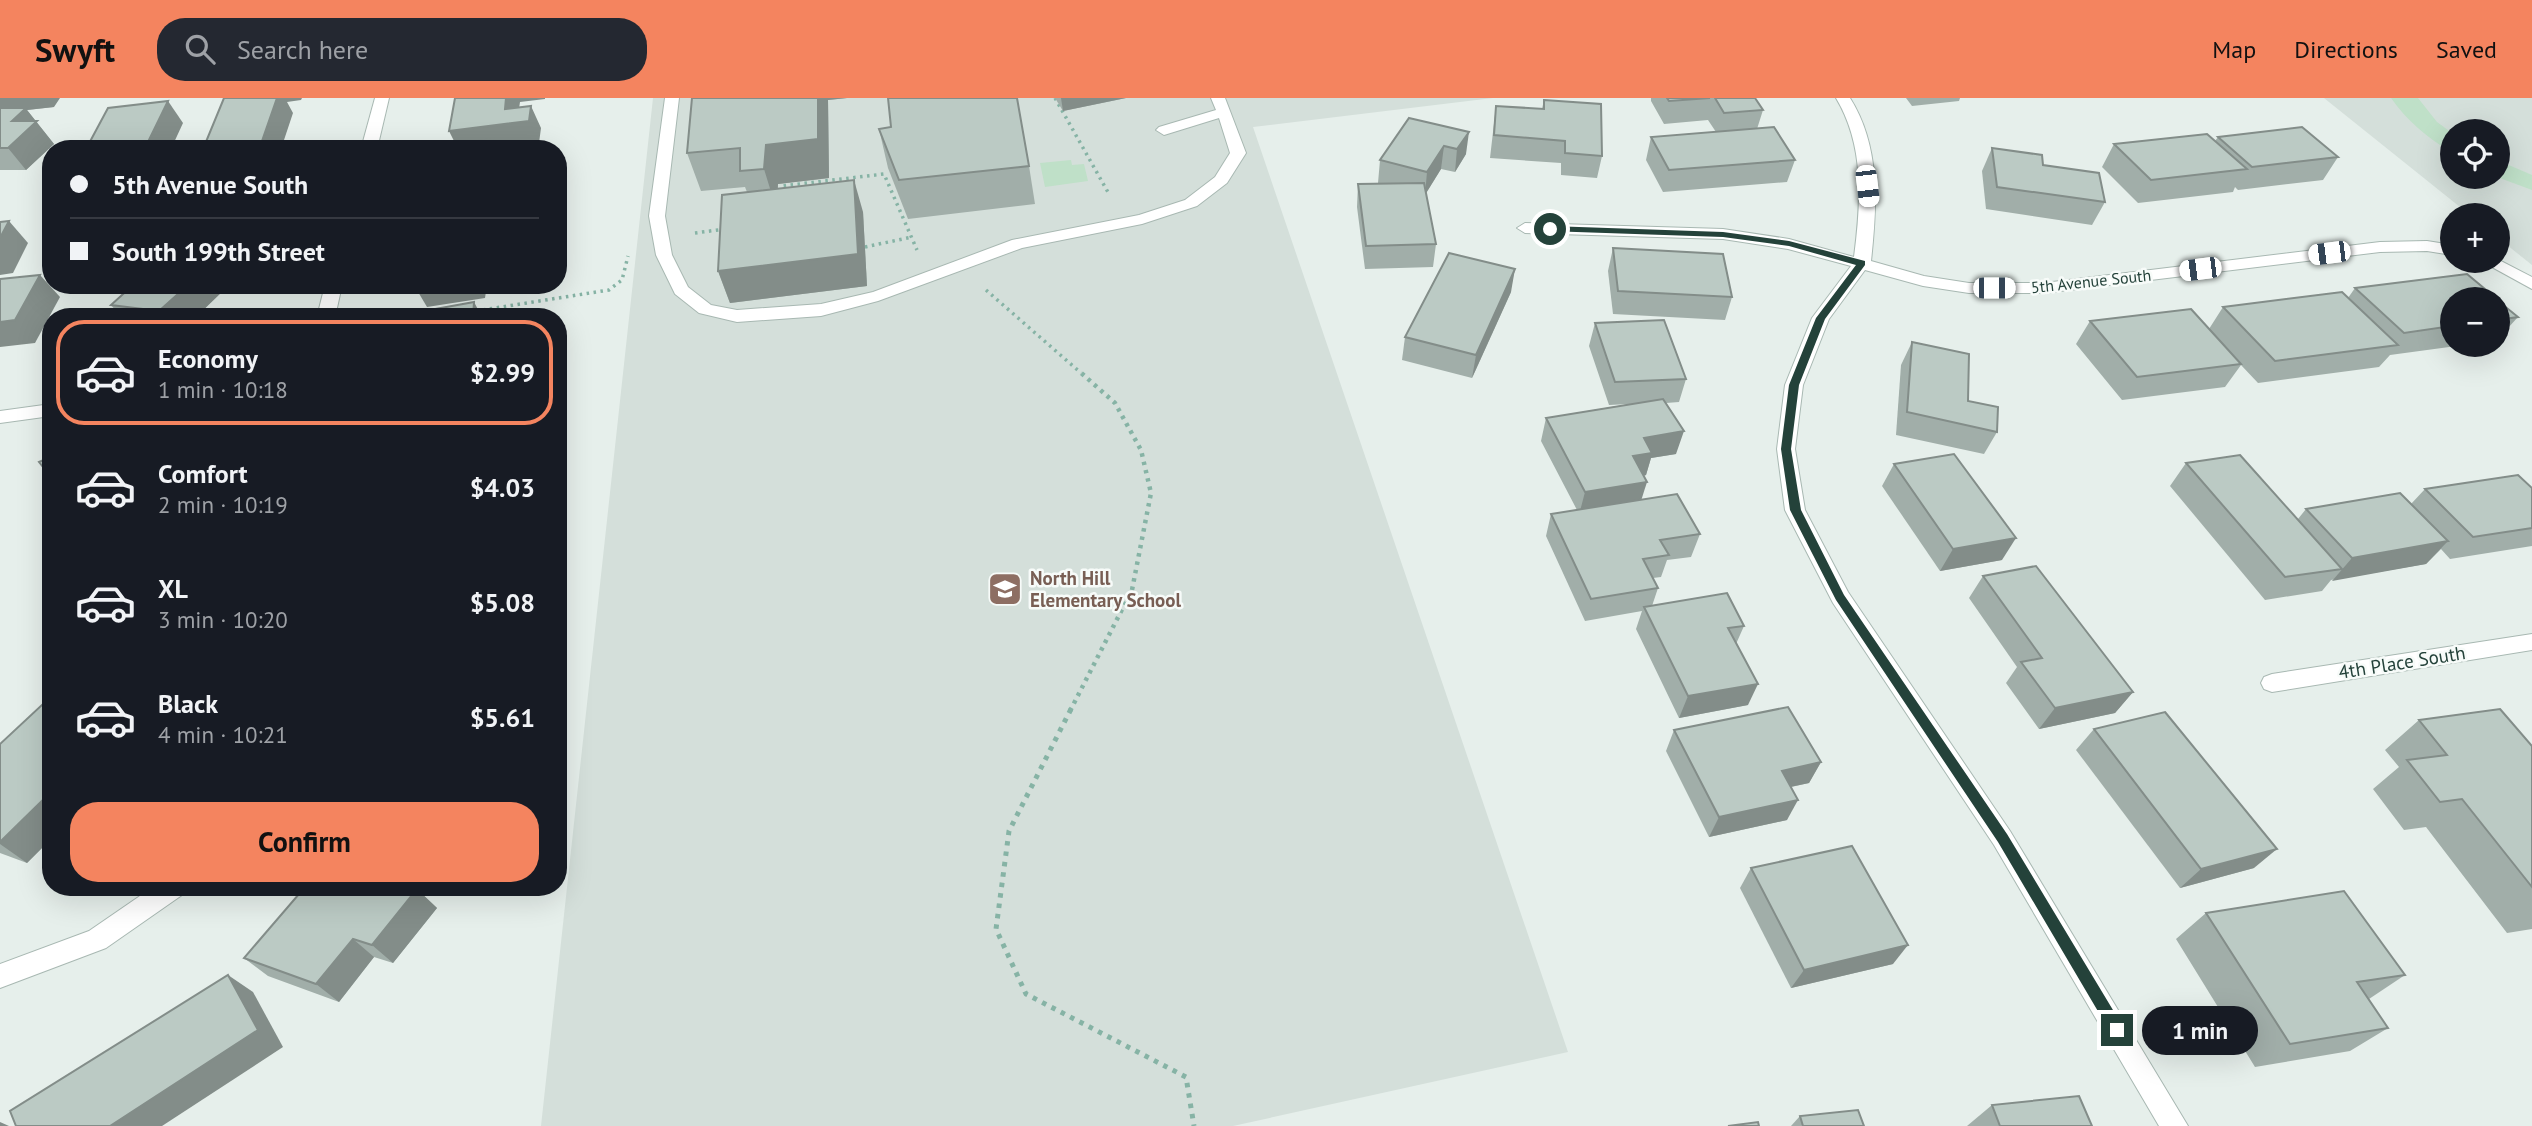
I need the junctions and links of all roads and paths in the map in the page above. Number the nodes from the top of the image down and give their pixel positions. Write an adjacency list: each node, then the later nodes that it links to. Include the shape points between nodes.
1 (382, 98): 7 (street)
2 (672, 98): 14 (street, via 657,216)
3 (1055, 98): 11 (path)
4 (1843, 98): 18 (street, via 1862,143 1869,206)
5 (1221, 105): 6 (street); 11 (street, via 1238,153 1222,180 1191,203)
6 (1164, 130)
7 (371, 140)
8 (833, 180): 9 (path); 10 (path, via 782,186); 15 (path, via 884,174)
9 (825, 190)
10 (787, 198)
11 (1125, 222): 19 (street, via 1018,244)
12 (1525, 228): 18 (street, 5th Avenue South, via 1723,234 1789,244)
13 (728, 229): 14 (path)
14 (661, 237): 21 (street, via 664,255 681,290 705,309 737,316 821,310 878,296); 23 (path, via 628,251 619,285)
15 (912, 237): 16 (path); 21 (path)
16 (865, 247)
17 (2440, 248): 18 (street, 5th Avenue South, via 2381,247 2044,288 1969,288 1923,281)
18 (1862, 263): 31 (street, via 1821,318 1794,385 1786,449 1796,510 1840,597 2002,838)
19 (956, 266): 21 (street); 30 (path, via 1115,403 1141,450 1151,493 1132,590 1009,831 996,929 1026,994 1186,1077)
20 (2510, 272): 22 (street)
21 (929, 276)
22 (2532, 284)
23 (496, 308)
24 (42, 411): 25 (street)
25 (0, 417)
26 (2532, 642): 27 (street, 4th Place South)
27 (2272, 683)
28 (163, 896): 29 (street, via 97,940)
29 (0, 976)
30 (1194, 1126)
31 (2174, 1126)

